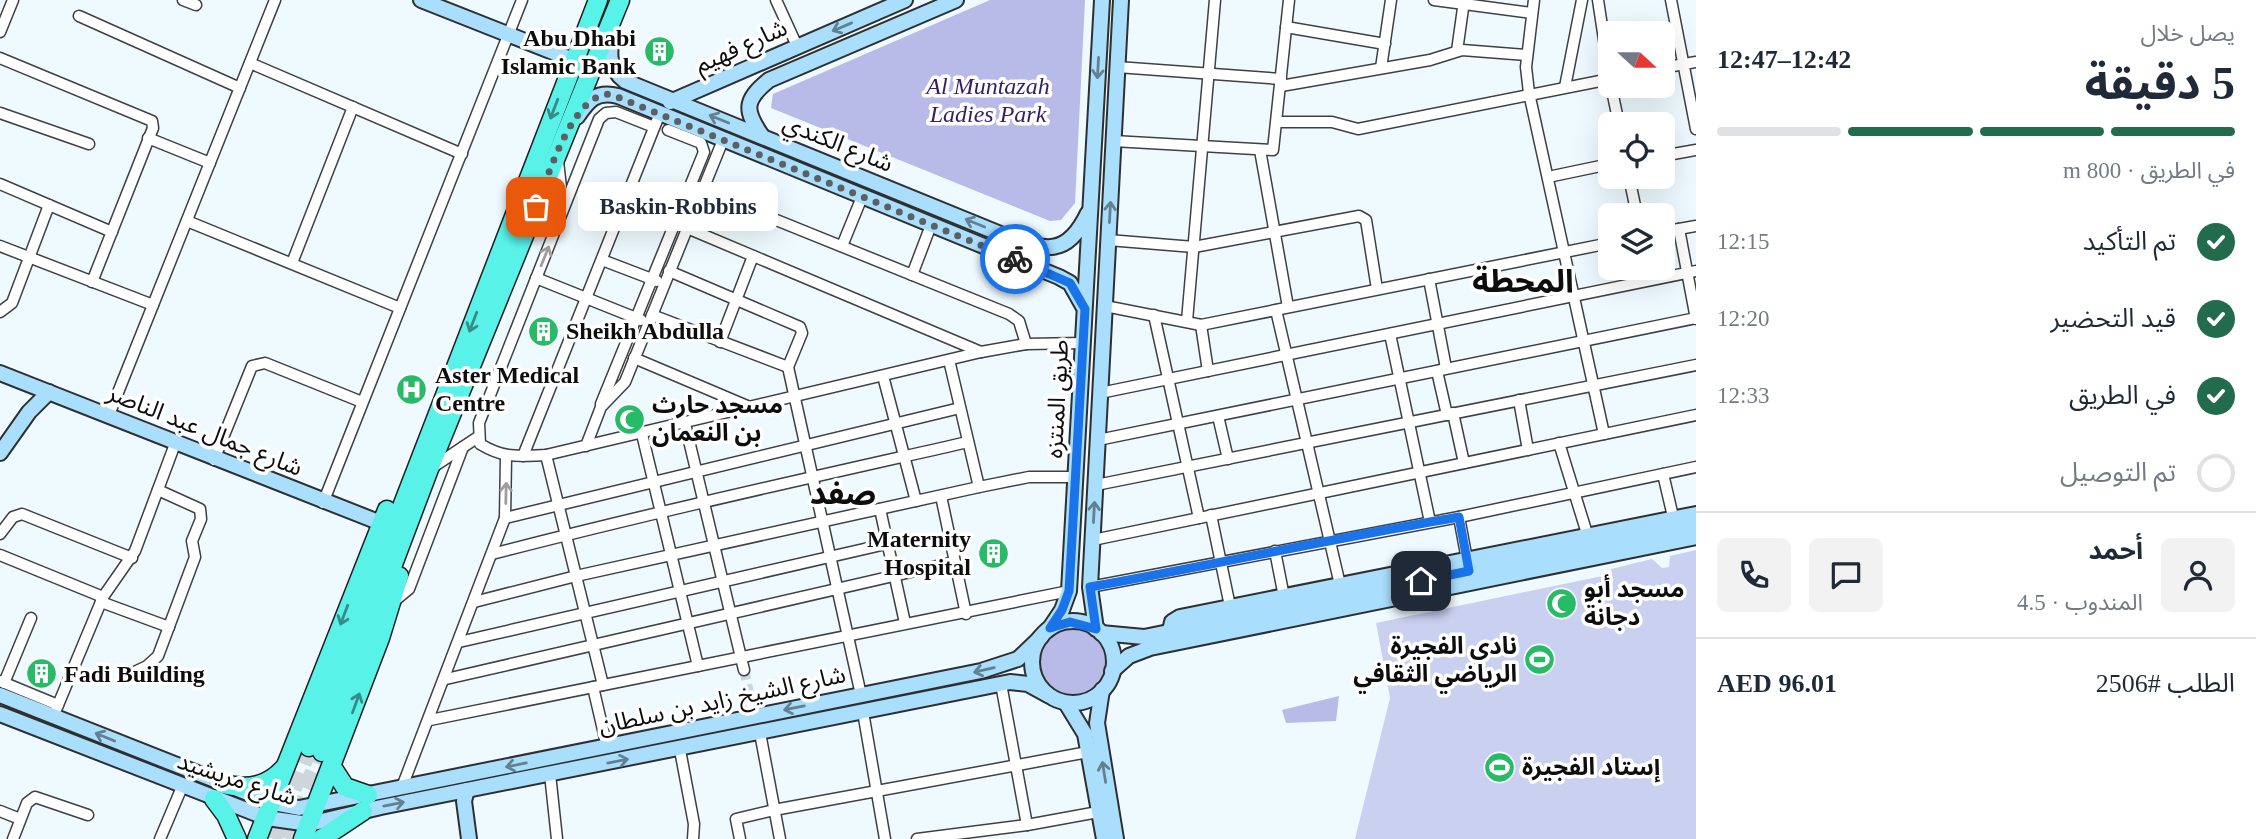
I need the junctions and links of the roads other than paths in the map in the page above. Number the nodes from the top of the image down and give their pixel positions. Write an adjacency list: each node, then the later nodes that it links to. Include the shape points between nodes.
1 (13, 0): 29 (street)
2 (183, 0): 21 (street)
3 (275, 0): 38 (street)
4 (421, 0): 30 (street)
5 (522, 0): 30 (street)
6 (597, 0): 36 (highway)
7 (776, 0): 32 (street)
8 (905, 0): 32 (street, شارع فهيم, one-way to 32)
9 (956, 0): 57 (street, شارع فهيم, via 769,80 757,89 748,115)
10 (1102, 0): 25 (street, طريق المنتزه)
11 (1121, 0): 26 (street, طريق المنتزه)
12 (1215, 0): 43 (street)
13 (1289, 0): 28 (street)
14 (1391, 0): 31 (street)
15 (1434, 0): 20 (street)
16 (1534, 0): 23 (street)
17 (1582, 0): 46 (street)
18 (1598, 0): 27 (street)
19 (1671, 0): 39 (street)
20 (1464, 2): 23 (street); 33 (street)
21 (197, 5)
22 (618, 5): 49 (street, شارع الكندي, via 609,53 612,68 625,81); 56 (highway)
23 (1532, 13): 34 (street)
24 (79, 16): 47 (street)
25 (1101, 19): 26 (street, via 1108,15); 77 (street, طريق المنتزه, one-way to 77)
26 (1120, 21): 41 (street, طريق المنتزه)
27 (1601, 21)
28 (1286, 27): 31 (street); 45 (street)
29 (0, 32)
30 (508, 35): 36 (street); 66 (street)
31 (1385, 44): 42 (street)
32 (797, 46): 49 (street, شارع فهيم)
33 (1457, 51): 34 (street); 42 (street)
34 (1527, 55): 48 (street)
35 (0, 58): 58 (street, via 149,118 153,124)
36 (573, 60): 208 (highway, one-way to 208)
37 (1696, 62): 39 (street)
38 (250, 63): 47 (street); 50 (street)
39 (1683, 64): 40 (street); 54 (street)
40 (1675, 66)
41 (1117, 67): 43 (street); 60 (street, طريق المنتزه)
42 (1381, 68): 45 (street)
43 (1209, 75): 45 (street); 62 (street)
44 (1598, 81): 46 (street)
45 (1281, 82): 53 (street)
46 (1565, 87): 48 (street)
47 (240, 88): 69 (street)
48 (1529, 93): 53 (street, via 1358,129 1332,122); 72 (street)
49 (673, 100): 52 (street); 57 (street, شارع الكندي, one-way to 49)
50 (353, 107): 66 (street); 96 (street)
51 (0, 114): 61 (street)
52 (657, 120): 56 (street, شارع الكندي, via 618,96 601,94 589,100); 59 (street, شارع الكندي); 78 (street, via 616,112 602,115); 95 (street)
53 (1277, 122): 64 (street, via 1275,148)
54 (1696, 129)
55 (668, 130): 101 (street, via 701,143 704,152)
56 (566, 133): 68 (highway)
57 (763, 137): 63 (street, شارع الكندي)
58 (148, 138): 69 (street); 85 (street)
59 (723, 140): 70 (street, شارع الكندي); 74 (street)
60 (1113, 141): 62 (street); 87 (street, طريق المنتزه, one-way to 60)
61 (89, 144)
62 (1203, 144): 64 (street); 91 (street)
63 (787, 147): 70 (street, via 789,158); 77 (street, شارع الكندي, one-way to 63, via 1072,238 1062,246 1039,248)
64 (1260, 150): 86 (street)
65 (1696, 150): 67 (street)
66 (462, 154): 112 (street)
67 (1675, 154)
68 (557, 156): 78 (street); 181 (highway)
69 (209, 163): 79 (street)
70 (779, 163): 75 (street, شارع الكندي)
71 (1598, 167): 72 (street)
72 (1548, 177): 92 (street)
73 (0, 184): 76 (street)
74 (702, 190): 82 (street); 90 (street)
75 (862, 197): 80 (street, شارع الكندي); 90 (street)
76 (49, 205): 85 (street); 94 (street)
77 (1090, 207): 113 (street, طريق المنتزه)
78 (564, 209): 100 (street, one-way to 78)
79 (187, 221): 96 (street); 109 (street)
80 (931, 225): 99 (street); 113 (street, شارع الكندي, via 1059,277 1077,292)
81 (1696, 226): 83 (street)
82 (687, 228): 93 (street); 97 (street)
83 (1679, 229): 84 (street); 98 (street)
84 (1675, 230)
85 (112, 232): 103 (street)
86 (1274, 234): 91 (street); 105 (street, via 1353,216 1364,218); 111 (street)
87 (1108, 240): 91 (street); 110 (street, طريق المنتزه)
88 (1598, 245): 92 (street)
89 (0, 246): 94 (street)
90 (842, 246): 99 (street)
91 (1194, 247): 120 (street)
92 (1564, 252): 102 (street); 106 (street)
93 (753, 256): 108 (street); 128 (street)
94 (29, 257): 103 (street); 115 (street, via 12,303)
95 (602, 260): 101 (street); 107 (street)
96 (292, 264): 112 (street)
97 (669, 271): 104 (street); 108 (street)
98 (1692, 272): 106 (street); 118 (street)
99 (912, 275): 127 (street, via 1009,314 1018,321)
100 (536, 278): 107 (street); 160 (street, via 479,423)
101 (652, 279): 104 (street); 117 (street)
102 (1429, 279): 105 (street); 122 (street)
103 (92, 282): 109 (street)
104 (664, 284): 119 (street)
105 (1377, 289): 111 (street)
106 (1574, 296): 122 (street); 124 (street)
107 (587, 299): 117 (street); 172 (street)
108 (736, 300): 125 (street); 133 (street, via 800,327 802,333)
109 (153, 305): 151 (street)
110 (1105, 306): 116 (street); 142 (street, طريق المنتزه)
111 (1288, 307): 114 (street)
112 (400, 308): 146 (street)
113 (1085, 309): 126 (street, طريق المنتزه)
114 (1276, 310): 121 (street); 129 (street)
115 (0, 312)
116 (1154, 315): 120 (street); 139 (street)
117 (636, 318): 119 (street); 147 (street)
118 (1696, 318): 124 (street)
119 (650, 319): 125 (street); 130 (street)
120 (1187, 321): 121 (street)
121 (1201, 324): 135 (street)
122 (1438, 324): 123 (street); 134 (street)
123 (1390, 334): 129 (street); 138 (street)
124 (1583, 341): 134 (street); 140 (street)
125 (720, 342): 133 (street)
126 (1083, 343): 127 (street); 185 (street, طريق المنتزه)
127 (1026, 344): 128 (street)
128 (981, 352): 131 (street)
129 (1286, 355): 135 (street); 144 (street)
130 (634, 358): 147 (street, via 622,387); 148 (street)
131 (949, 360): 137 (street); 149 (street)
132 (1696, 365): 140 (street)
133 (788, 367): 143 (street)
134 (1442, 369): 138 (street); 150 (street)
135 (1208, 371): 139 (street)
136 (0, 373): 141 (street, شارع جمال عبد الناصر)
137 (883, 376): 143 (street); 156 (street)
138 (1400, 378): 144 (street); 154 (street)
139 (1169, 379): 142 (street); 157 (street)
140 (1593, 385): 145 (street); 159 (street)
141 (45, 391): 151 (street, شارع جمال عبد الناصر); 161 (street, via 22,408); 171 (street)
142 (1100, 393): 162 (street, طريق المنتزه)
143 (796, 397): 148 (street); 167 (street)
144 (1296, 400): 153 (street); 164 (street)
145 (1519, 400): 150 (street); 170 (street)
146 (362, 402): 177 (street, via 256,363); 196 (street)
147 (601, 407): 168 (street)
148 (753, 408): 155 (street)
149 (960, 408): 156 (street); 163 (street)
150 (1450, 414): 154 (street); 178 (street)
151 (108, 415): 166 (street, شارع جمال عبد الناصر)
152 (1696, 415): 159 (street)
153 (1218, 416): 157 (street); 176 (street)
154 (1409, 422): 164 (street); 183 (street)
155 (685, 424): 158 (street); 182 (street)
156 (896, 424): 167 (street); 174 (street)
157 (1177, 424): 162 (street); 179 (street)
158 (642, 434): 168 (street); 187 (street)
159 (1604, 434): 165 (street)
160 (478, 437): 169 (street); 175 (street, via 480,444)
161 (0, 438)
162 (1098, 440): 188 (street, طريق المنتزه)
163 (968, 442): 174 (street); 189 (street)
164 (1305, 443): 176 (street); 192 (street)
165 (1559, 443): 170 (street); 191 (street)
166 (175, 444): 177 (street, شارع جمال عبد الناصر); 190 (street)
167 (806, 445): 182 (street); 186 (street)
168 (586, 446): 173 (street)
169 (463, 447): 181 (street); 227 (street)
170 (1528, 450): 178 (street)
171 (0, 453)
172 (523, 456): 173 (street); 175 (street)
173 (546, 456): 197 (street)
174 (905, 456): 186 (street); 195 (street)
175 (506, 457): 203 (street, one-way to 175)
176 (1228, 458): 179 (street)
177 (214, 460): 196 (street, شارع جمال عبد الناصر)
178 (1464, 463): 183 (street)
179 (1187, 467): 188 (street); 204 (street)
180 (1696, 467): 184 (street)
181 (429, 469): 208 (highway)
182 (696, 471): 187 (street); 194 (street)
183 (1420, 472): 192 (street); 206 (street)
184 (1663, 474): 191 (street); 207 (street)
185 (1075, 477): 189 (street, via 1029,477); 235 (street, طريق المنتزه)
186 (813, 479): 194 (street); 205 (street)
187 (654, 482): 197 (street); 199 (street)
188 (1096, 485): 214 (street, طريق المنتزه, one-way to 188)
189 (979, 487): 193 (street)
190 (158, 490): 223 (street); 248 (street, via 196,505 202,514 192,541 195,557)
191 (1573, 493): 202 (street); 215 (street)
192 (1317, 494): 201 (street); 213 (street)
193 (941, 496): 195 (street); 224 (street)
194 (704, 501): 199 (street); 217 (street)
195 (916, 501): 198 (street)
196 (323, 503): 208 (street, شارع جمال عبد الناصر)
197 (558, 504): 203 (street); 211 (street)
198 (880, 509): 205 (street); 216 (street)
199 (661, 511): 211 (street); 221 (street)
200 (1696, 513): 207 (street)
201 (1211, 515): 204 (street); 225 (street)
202 (1459, 517): 206 (street); 226 (street)
203 (505, 518): 219 (street)
204 (1199, 518): 214 (street)
205 (822, 522): 217 (street); 222 (street)
206 (1430, 522): 213 (street)
207 (1675, 524): 209 (street); 215 (street)
208 (394, 525): 230 (highway); 279 (highway); 280 (highway, one-way to 280)
209 (1696, 525)
210 (0, 534): 223 (street, via 8,521 22,514)
211 (566, 535): 219 (street); 228 (street)
212 (1696, 537): 257 (street, via 1150,648 1129,656)
213 (1328, 539): 218 (street); 236 (street)
214 (1093, 540): 232 (street, طريق المنتزه)
215 (1589, 541): 226 (street)
216 (886, 544): 222 (street); 229 (street)
217 (715, 546): 221 (street); 231 (street)
218 (1275, 551): 225 (street); 238 (street)
219 (492, 554): 240 (street)
220 (0, 555): 237 (street)
221 (671, 555): 228 (street); 234 (street)
222 (830, 557): 231 (street); 233 (street)
223 (132, 558): 237 (street)
224 (954, 562): 229 (street); 244 (street)
225 (1222, 564): 232 (street); 243 (street)
226 (1468, 565): 236 (street)
227 (416, 571): 230 (street); 239 (street, via 407,594)
228 (576, 576): 240 (street); 241 (street)
229 (894, 576): 233 (street); 247 (street)
230 (398, 580): 239 (highway)
231 (723, 581): 234 (street); 242 (street)
232 (1090, 587): 249 (street, طريق المنتزه)
233 (837, 589): 242 (street); 251 (street)
234 (680, 591): 241 (street); 246 (street)
235 (1069, 591): 244 (street); 250 (street, طريق المنتزه)
236 (1341, 591): 238 (street)
237 (102, 600): 248 (street); 270 (street)
238 (1285, 602): 243 (street)
239 (392, 603): 279 (highway, one-way to 239)
240 (474, 603): 252 (street)
241 (585, 613): 252 (street); 253 (street)
242 (731, 613): 246 (street); 254 (street)
243 (1232, 613): 249 (street, via 1134,638)
244 (966, 614): 247 (street)
245 (31, 618): 261 (street)
246 (688, 623): 253 (street); 255 (street)
247 (905, 623): 251 (street)
248 (169, 627): 258 (street, via 153,662)
249 (1099, 631): 250 (street, via 1070,622); 257 (street, via 1112,651)
250 (1046, 633): 264 (street, شارع الشيخ زايد بن سلطان, one-way to 264, via 1018,659 1004,665); 265 (street, via 1034,651 1032,667 1037,683)
251 (849, 635): 254 (street); 264 (street)
252 (459, 642): 259 (street)
253 (593, 645): 259 (street); 262 (street)
254 (742, 657): 255 (street); 256 (street)
255 (698, 666): 262 (street)
256 (744, 670)
257 (1112, 671): 263 (street)
258 (126, 677)
259 (446, 678): 274 (street)
260 (1001, 684): 265 (street, شارع الشيخ زايد بن سلطان, via 1020,682); 271 (street, شارع الشيخ زايد بن سلطان); 281 (street)
261 (1, 686): 269 (street, شارع مريشيد); 270 (street)
262 (598, 686): 274 (street); 276 (street)
263 (1102, 690): 268 (street, via 1083,702); 311 (street, one-way to 263, via 1097,723)
264 (861, 695): 273 (street, شارع الشيخ زايد بن سلطان, one-way to 273)
265 (1048, 695): 268 (street)
266 (750, 698): 273 (street)
267 (0, 701): 269 (street)
268 (1066, 703): 278 (street, via 1082,726)
269 (29, 707): 270 (street, شارع مريشيد)
270 (56, 711): 287 (street, شارع مريشيد, one-way to 270)
271 (863, 712): 275 (street, شارع الشيخ زايد بن سلطان); 286 (street)
272 (0, 714): 283 (street, شارع مريشيد)
273 (753, 716): 276 (street, شارع الشيخ زايد بن سلطان)
274 (430, 720): 284 (street)
275 (760, 733): 277 (street, شارع الشيخ زايد بن سلطان); 291 (street)
276 (607, 747): 284 (street, شارع الشيخ زايد بن سلطان, one-way to 284)
277 (680, 750): 282 (street, شارع الشيخ زايد بن سلطان, one-way to 277); 305 (street, via 695,824)
278 (1088, 752): 281 (street); 293 (street)
279 (321, 755): 288 (highway, via 345,787); 289 (highway)
280 (291, 758): 287 (highway, via 262,785); 290 (highway)
281 (1016, 766): 286 (street); 296 (street)
282 (550, 774): 285 (street, شارع الشيخ زايد بن سلطان); 304 (street)
283 (182, 787): 287 (street, شارع مريشيد); 299 (street)
284 (402, 787): 288 (street, شارع مريشيد)
285 (467, 790): 288 (street, شارع مريشيد, one-way to 285); 303 (street)
286 (876, 791): 291 (street); 308 (street)
287 (219, 792): 290 (street, شارع مريشيد); 300 (highway)
288 (365, 803): 289 (street, شارع مريشيد); 297 (street, شارع مريشيد); 302 (highway)
289 (316, 807): 290 (street, شارع مريشيد); 297 (highway)
290 (276, 809): 297 (street); 297 (street, شارع مريشيد); 301 (highway)
291 (774, 810): 306 (street, via 736,819); 307 (street)
292 (0, 811): 295 (street)
293 (1098, 812): 296 (street); 310 (street)
294 (88, 815): 295 (street, via 35,797)
295 (20, 819): 298 (street)
296 (1027, 825): 309 (street)
297 (301, 832)
298 (13, 839)
299 (160, 839)
300 (237, 839)
301 (257, 839)
302 (321, 839)
303 (469, 839)
304 (558, 839)
305 (693, 839)
306 (740, 839)
307 (780, 839)
308 (885, 839)
309 (917, 839)
310 (1104, 839)
311 (1116, 839)

